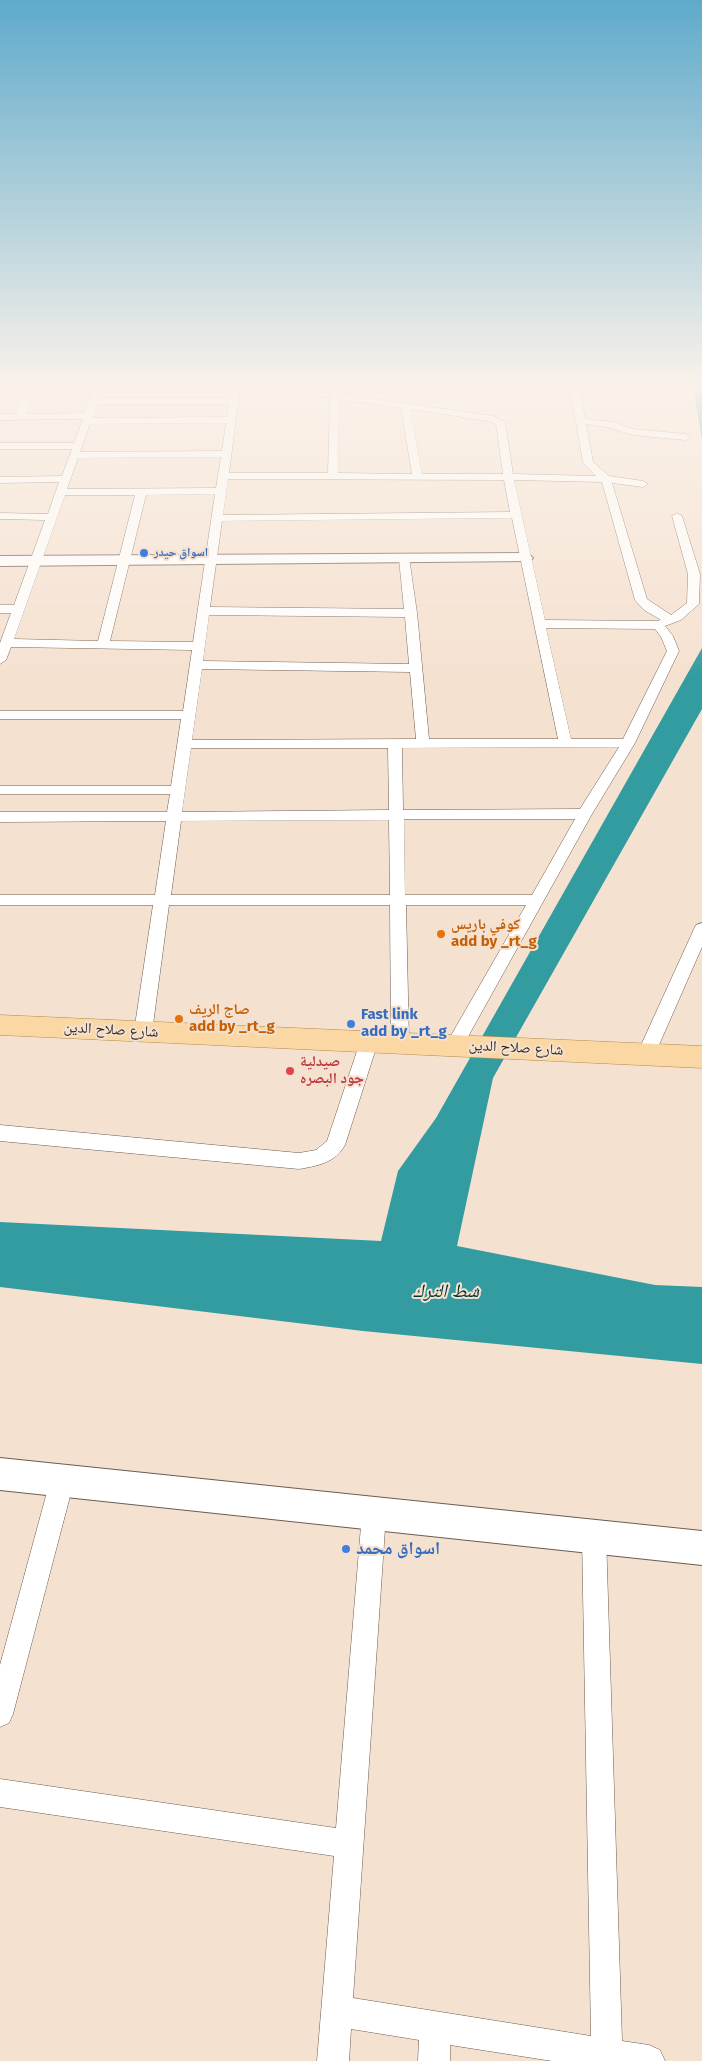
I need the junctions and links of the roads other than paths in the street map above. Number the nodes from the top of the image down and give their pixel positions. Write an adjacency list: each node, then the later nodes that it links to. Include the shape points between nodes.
1 (64, 483): 8 (street)
2 (223, 483): 7 (street)
3 (509, 483): 10 (street)
4 (607, 483): 25 (street, via 641,600)
5 (637, 483): 6 (street)
6 (643, 484)
7 (222, 491): 9 (street); 14 (street)
8 (61, 492): 9 (street); 12 (street)
9 (141, 492): 17 (street)
10 (516, 515): 14 (street); 15 (street)
11 (0, 516): 12 (street)
12 (52, 516): 20 (street)
13 (677, 516): 25 (street, via 694,574 693,604 677,617)
14 (218, 518): 18 (street)
15 (526, 558): 16 (street); 26 (street)
16 (405, 559): 18 (street); 24 (street)
17 (124, 560): 18 (street); 20 (street); 28 (street)
18 (212, 560): 23 (street)
19 (0, 561): 20 (street)
20 (36, 561): 22 (street)
21 (0, 608): 22 (street)
22 (19, 608): 27 (street)
23 (204, 611): 24 (street); 29 (street)
24 (411, 613): 32 (street)
25 (664, 622): 26 (street); 36 (street, via 673,651)
26 (539, 624): 35 (street)
27 (6, 643): 28 (street); 30 (street)
28 (103, 645): 29 (street)
29 (199, 646): 31 (street)
30 (0, 660)
31 (196, 666): 32 (street); 34 (street)
32 (416, 668): 38 (street)
33 (0, 715): 34 (street)
34 (189, 715): 39 (street)
35 (565, 742): 36 (street); 38 (street)
36 (628, 742): 42 (street)
37 (395, 743): 38 (street); 39 (street); 43 (street)
38 (423, 743)
39 (185, 744): 41 (street)
40 (0, 790): 41 (street)
41 (178, 790): 44 (street)
42 (585, 814): 43 (street); 49 (street)
43 (396, 815): 44 (street); 48 (street)
44 (175, 816): 45 (street); 47 (street)
45 (0, 817)
46 (0, 900): 47 (street)
47 (162, 900): 48 (street); 52 (street)
48 (398, 900): 49 (street); 54 (street)
49 (536, 900): 55 (street)
50 (702, 929): 56 (street)
51 (0, 1025): 52 (main road, شارع صلاح الدين)
52 (143, 1032): 53 (main road, شارع صلاح الدين)
53 (369, 1042): 54 (main road, شارع صلاح الدين); 58 (street, via 334,1145 321,1157 299,1162)
54 (400, 1043): 55 (main road, شارع صلاح الدين)
55 (454, 1046): 56 (main road, شارع صلاح الدين)
56 (646, 1054): 57 (main road, شارع صلاح الدين)
57 (702, 1056)
58 (0, 1133)
59 (0, 1474): 60 (street)
60 (62, 1481): 61 (street); 64 (street)
61 (374, 1514): 62 (street); 66 (street)
62 (594, 1536): 63 (street); 69 (street)
63 (702, 1548)
64 (0, 1714)
65 (0, 1794): 66 (street)
66 (349, 1844): 67 (street)
67 (337, 2011): 68 (street); 70 (street)
68 (435, 2026): 69 (street); 71 (street)
69 (607, 2054): 72 (street)
70 (333, 2061)
71 (434, 2061)
72 (649, 2061)

